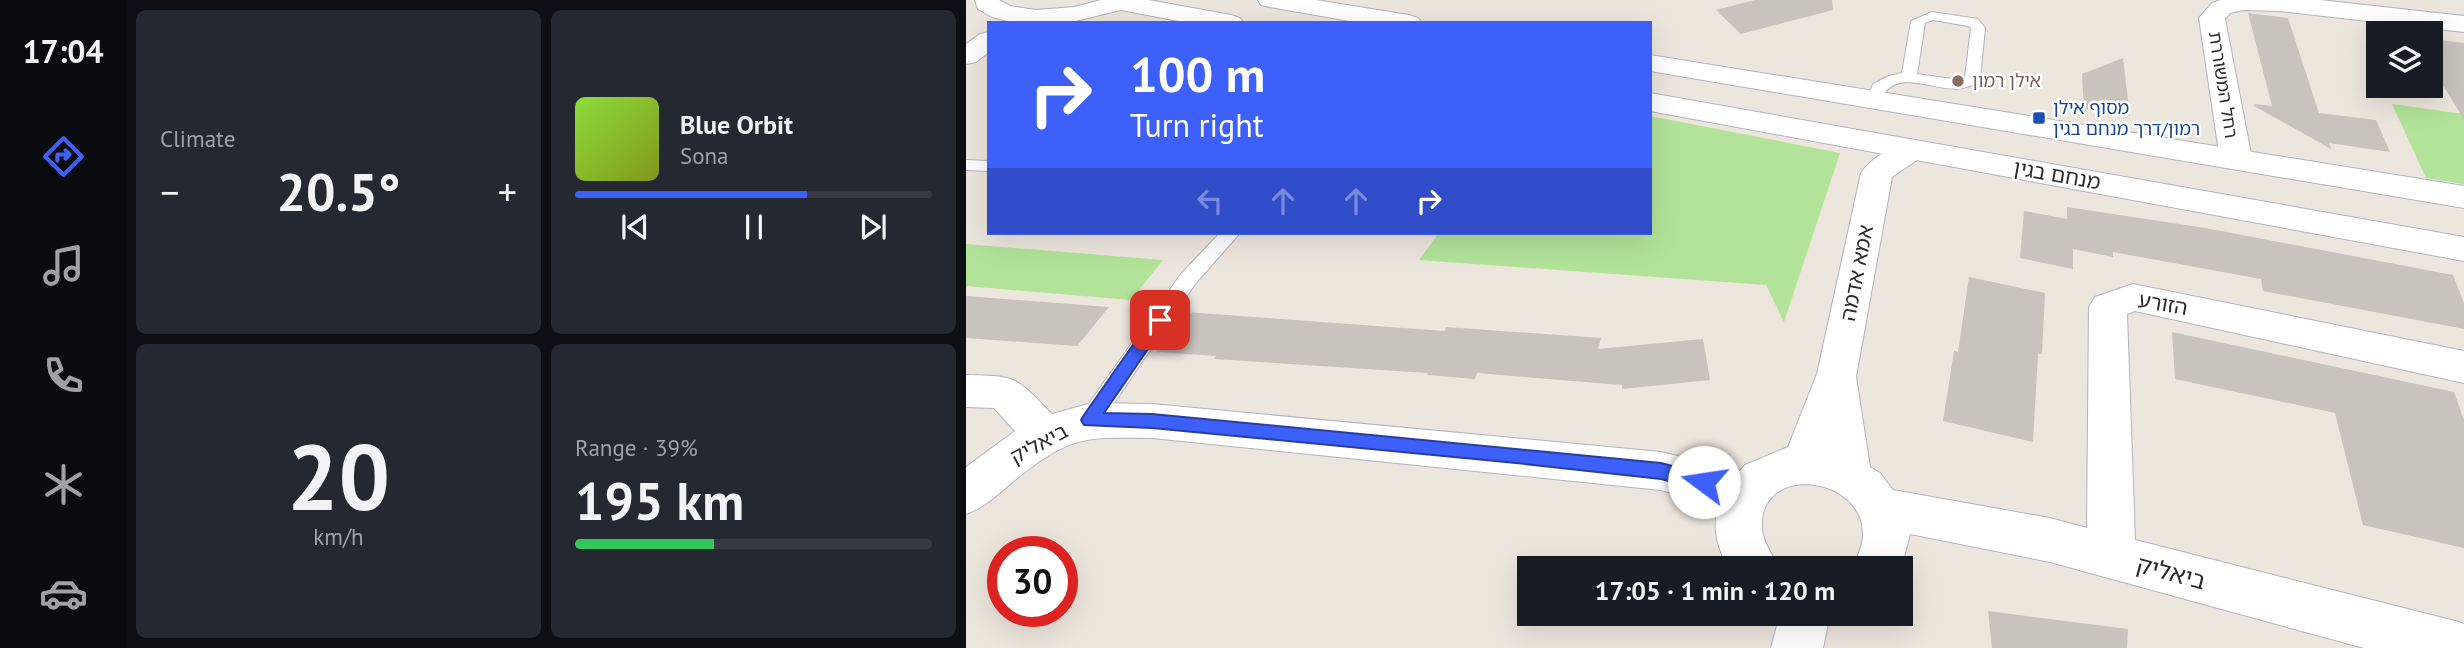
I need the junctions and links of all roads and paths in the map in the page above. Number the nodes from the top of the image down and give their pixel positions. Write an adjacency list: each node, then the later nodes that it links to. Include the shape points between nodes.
1 (987, 0): 4 (street)
2 (1270, 0): 6 (street)
3 (1122, 1): 4 (street); 5 (street)
4 (1016, 20)
5 (1221, 21)
6 (1397, 21)
7 (2464, 24): 16 (street, רחל המשוררת, via 2280,3 2242,2 2221,8 2212,18)
8 (987, 41): 9 (street)
9 (966, 57)
10 (1652, 63): 12 (street, מנחם בגין)
11 (1909, 79): 11 (lane, via 1951,84 1972,79 1978,28 1973,22 1932,16 1919,21); 12 (lane, via 1895,79 1879,87)
12 (1875, 100): 16 (street, מנחם בגין)
13 (1652, 102): 14 (street, מנחם בגין)
14 (1850, 138): 15 (street, מנחם בגין); 19 (street)
15 (1912, 149): 19 (street); 22 (street, מנחם בגין)
16 (2236, 159): 20 (street, מנחם בגין)
17 (966, 165): 18 (lane)
18 (987, 166)
19 (1877, 173): 24 (street, אמא אדמה)
20 (2464, 197)
21 (1229, 235): 26 (lane, via 1188,279)
22 (2464, 249)
23 (2464, 367): 34 (street, הזורע, via 2133,297 2108,307)
24 (1837, 374): 28 (street, אמא אדמה); 29 (street, אמא אדמה)
25 (966, 391): 27 (street, via 1004,392)
26 (1090, 420): 27 (street, ביאליק); 30 (street, ביאליק, via 1152,421 1647,469)
27 (1046, 435): 31 (street, ביאליק, via 1011,456)
28 (1804, 463): 29 (street, ביאליק, via 1828,466); 30 (street, via 1772,472)
29 (1865, 491): 33 (street, אמא אדמה, via 1887,530); 34 (street, ביאליק)
30 (1747, 493): 32 (street, via 1739,513 1738,535)
31 (966, 494)
32 (1746, 556)
33 (1884, 556)
34 (2111, 557): 37 (street, ביאליק)
35 (1802, 626): 36 (street)
36 (1797, 648)
37 (2459, 648)

